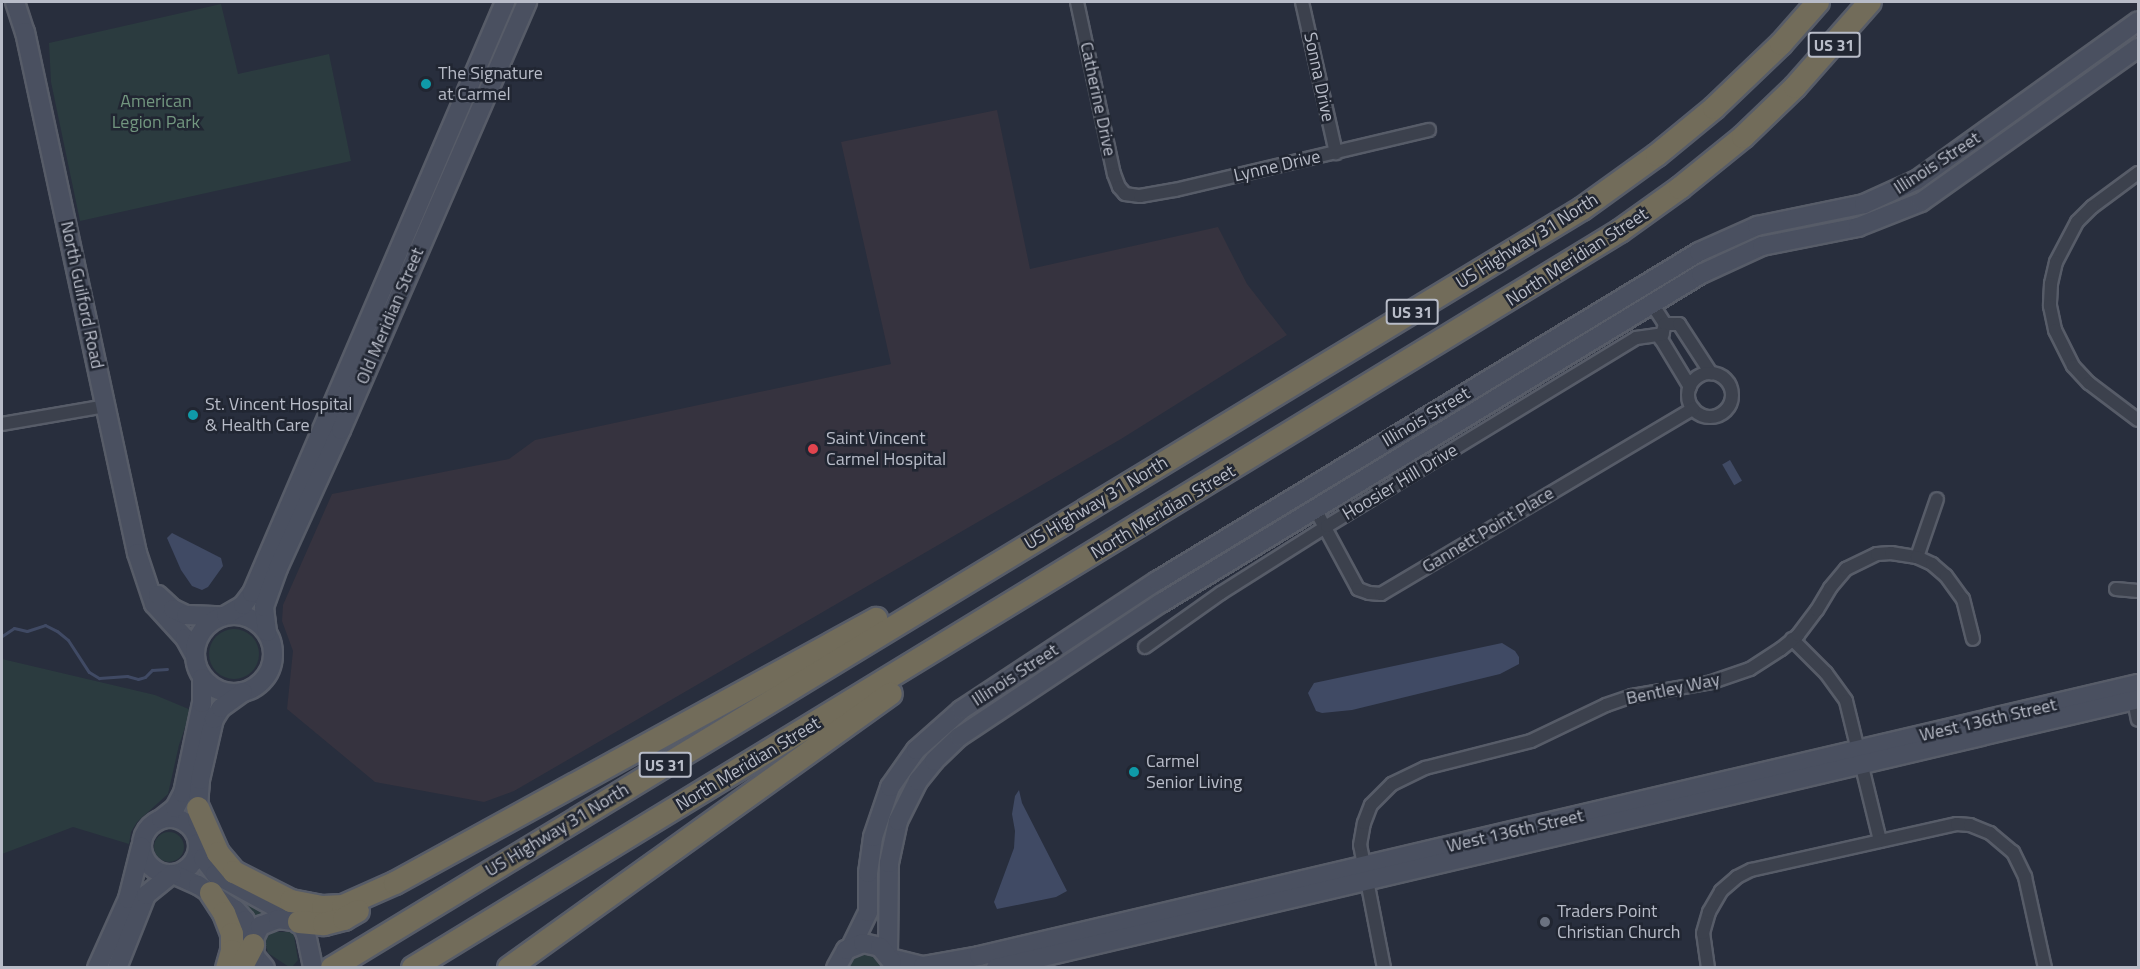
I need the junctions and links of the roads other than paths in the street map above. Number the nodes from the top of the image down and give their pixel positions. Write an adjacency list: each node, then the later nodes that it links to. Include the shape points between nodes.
1 (15, 2): 23 (street, North Guilford Road, via 25,32)
2 (505, 2): 18 (street, Old Meridian Street)
3 (527, 2): 19 (street, Old Meridian Street)
4 (1077, 2): 16 (street, Catherine Drive, via 1114,174)
5 (1302, 2): 14 (street, Sonna Drive)
6 (1818, 2): 33 (highway, US Highway 31 North / US 31, via 1781,44 1714,108 1649,162 1590,203)
7 (1870, 2): 12 (highway, North Meridian Street / US 31)
8 (1887, 2): 12 (highway)
9 (2139, 21): 10 (street, Illinois Street)
10 (2114, 39): 11 (street); 60 (street, Illinois Street, via 1904,187 1847,209 1757,226 1699,252 1176,569 962,710 916,750 883,803 869,855 868,912)
11 (2132, 52): 17 (street, Illinois Street, via 1921,202 1858,227 1750,251 1712,268)
12 (1795, 87): 37 (highway, North Meridian Street / US 31, via 1714,161 1620,231)
13 (1429, 130): 14 (street, Lynne Drive)
14 (1336, 153): 16 (street, Lynne Drive, via 1175,190 1140,196)
15 (2139, 173): 25 (street, via 2077,222 2056,262 2051,284 2053,324 2073,366 2089,383)
16 (1125, 194)
17 (1652, 304): 20 (street); 29 (street, Illinois Street)
18 (372, 308): 19 (street); 27 (street, Old Meridian Street)
19 (390, 315): 30 (street, Old Meridian Street)
20 (1664, 329): 21 (street, via 1679,324); 22 (street, via 1661,339); 31 (street, Hoosier Hill Drive, via 1636,338)
21 (1711, 373): 22 (street, via 1697,378); 24 (street, via 1730,385 1728,407 1711,417)
22 (1690, 387): 24 (street, via 1688,396)
23 (106, 406): 26 (street); 34 (street, North Guilford Road, via 137,553)
24 (1693, 409): 31 (street, Gannett Point Place, via 1381,594 1358,589)
25 (2139, 420)
26 (2, 424)
27 (305, 464): 30 (street, via 307,482 300,508); 38 (street, Old Meridian Street, via 252,593 243,605)
28 (1937, 499): 32 (street)
29 (1315, 509): 31 (street, Gannett Point Place); 62 (street, Illinois Street, via 1129,623 941,753 909,794 894,835 889,862)
30 (303, 516): 39 (street, Old Meridian Street, via 267,596)
31 (1327, 526): 42 (street, Hoosier Hill Drive)
32 (1917, 557): 40 (street, Bentley Way, via 1891,552 1856,563 1838,577 1809,622); 41 (street, Bentley Way, via 1932,564 1954,585 1963,599)
33 (989, 568): 56 (highway, via 950,578); 63 (highway, US Highway 31 North / US 31)
34 (150, 588): 38 (street, North Guilford Road, via 186,615); 43 (street, North Guilford Road, via 154,604)
35 (2116, 589): 36 (street)
36 (2139, 591)
37 (1012, 604): 64 (highway, via 964,646 854,719); 71 (highway, North Meridian Street / US 31)
38 (224, 616): 39 (street, via 252,619); 43 (street, via 203,629 195,645)
39 (267, 632): 45 (street, via 273,652 270,670 258,685)
40 (1792, 639): 48 (street, via 1846,701); 55 (street, Bentley Way, via 1765,661 1733,676 1632,696 1531,741 1408,775 1378,795 1371,805 1360,845)
41 (1972, 639)
42 (1145, 647)
43 (195, 656): 44 (street)
44 (202, 678): 45 (street, via 220,691); 50 (street, via 202,706 183,793 175,808)
45 (243, 692): 49 (street, via 225,704 214,719)
46 (2137, 694): 47 (street); 48 (street, West 136th Street)
47 (2139, 720)
48 (1860, 757): 52 (street); 55 (street, West 136th Street)
49 (198, 808): 51 (street); 56 (highway, via 227,866 291,901 343,906)
50 (161, 819): 51 (street, via 184,821); 53 (street, via 144,833)
51 (198, 841): 54 (street, via 194,860 182,872); 58 (street, via 203,858 215,874)
52 (1880, 841): 76 (street, via 1751,870 1729,883 1714,902 1705,924 1703,943); 77 (street, via 1957,824 1980,828 1999,839 2013,852 2025,877)
53 (141, 847): 54 (street, via 150,866); 65 (street, via 128,899)
54 (173, 874): 57 (street); 66 (street, via 146,896)
55 (1364, 874): 61 (street, West 136th Street); 75 (street, Bentley Way)
56 (395, 883): 58 (highway, via 344,919 324,924)
57 (211, 893): 59 (street, via 242,916); 67 (highway, via 232,934)
58 (299, 922): 59 (street, via 267,921 257,930); 70 (street, via 306,934)
59 (253, 945): 68 (highway); 69 (street)
60 (848, 948): 62 (street, West 136th Street, via 869,943 880,947); 72 (street); 73 (street, Illinois Street)
61 (1048, 955): 62 (street, West 136th Street, via 923,966); 74 (street, West 136th Street)
62 (890, 960)
63 (336, 965)
64 (514, 965)
65 (97, 968)
66 (117, 968)
67 (227, 968)
68 (241, 968)
69 (265, 968)
70 (313, 968)
71 (413, 968)
72 (823, 968)
73 (836, 968)
74 (996, 968)
75 (1384, 968)
76 (1708, 968)
77 (2045, 968)

